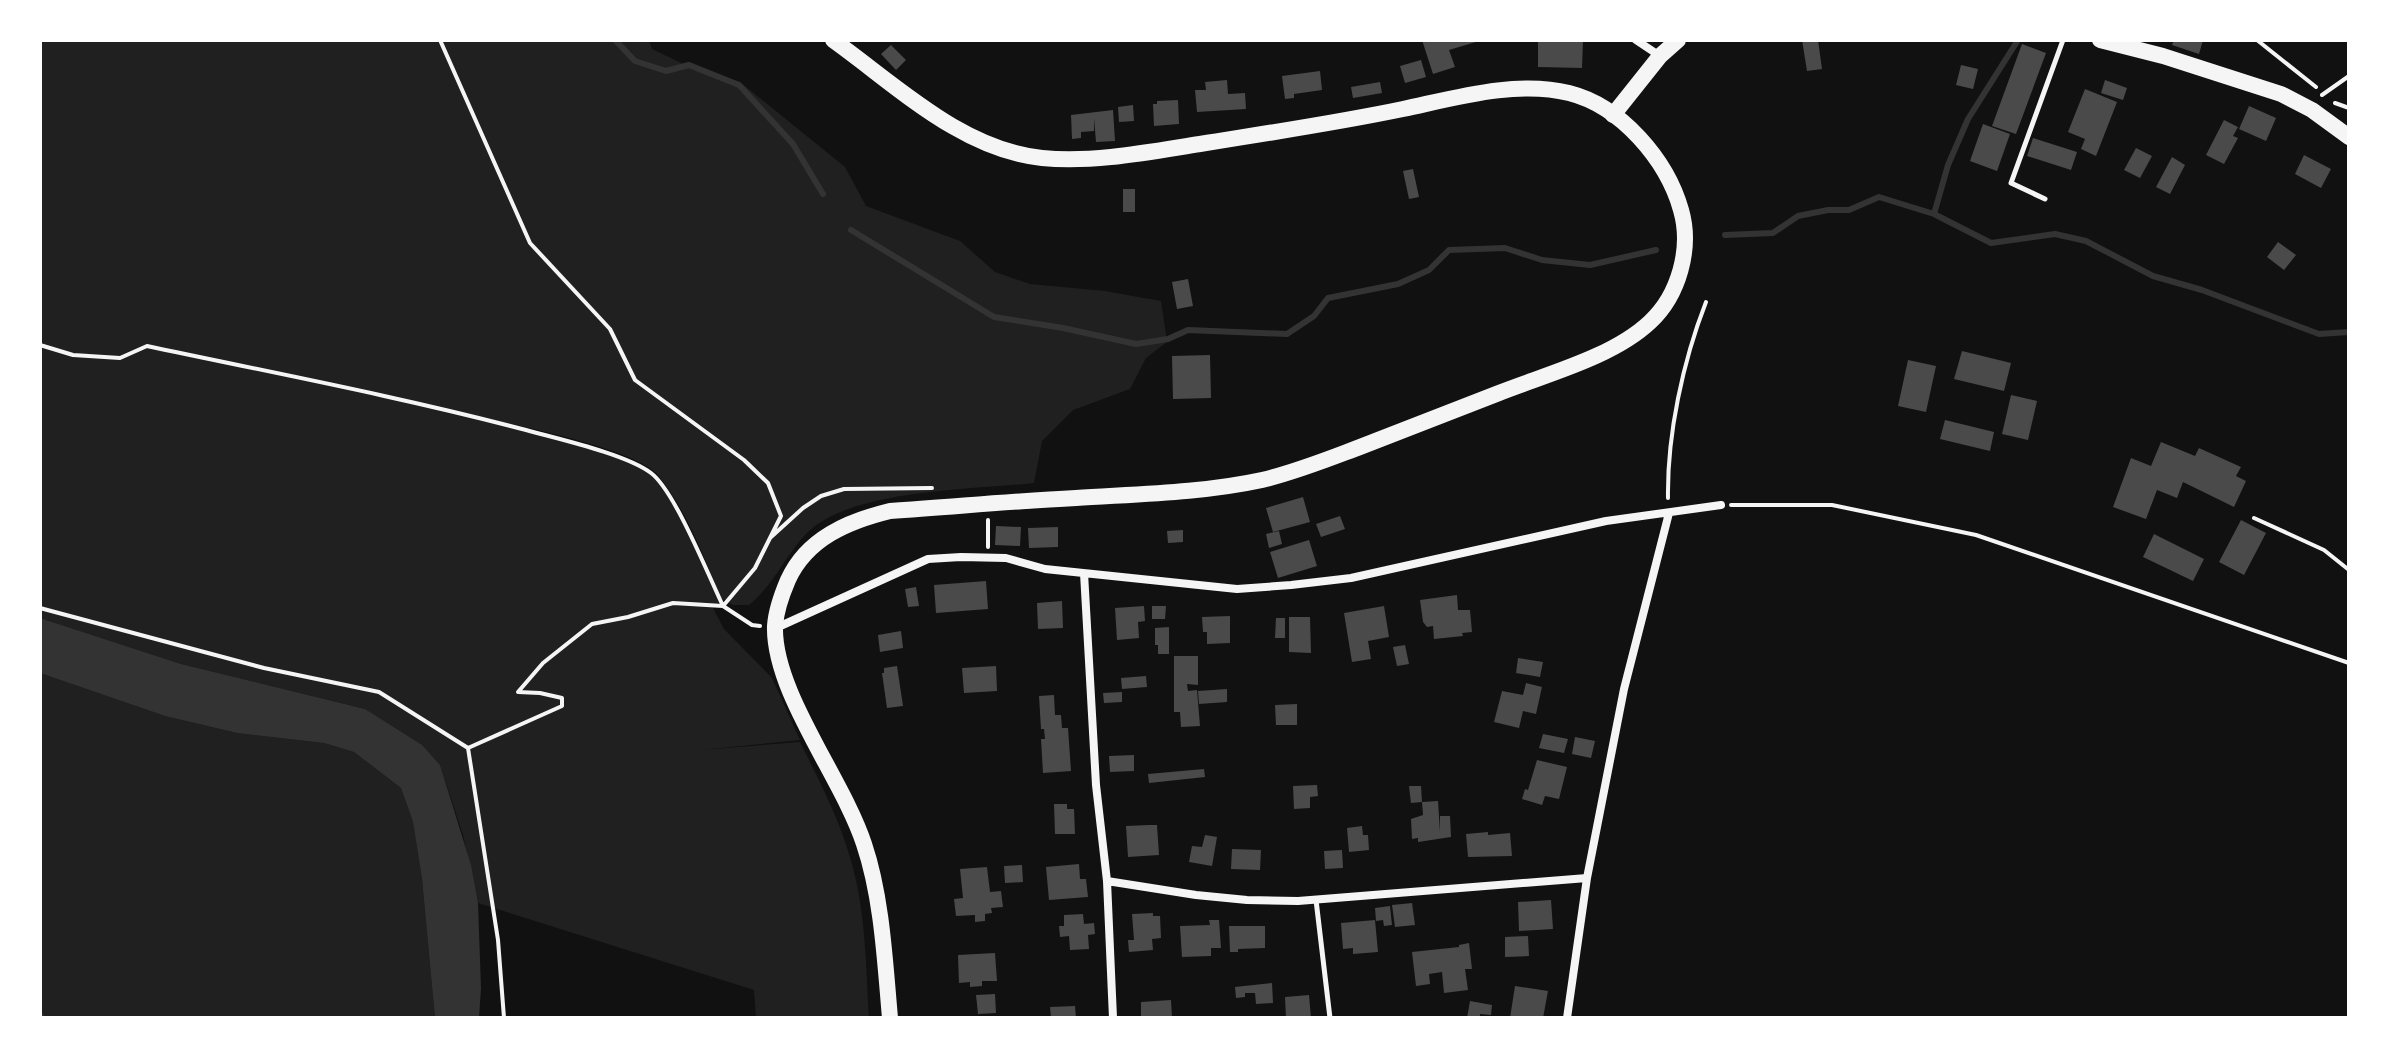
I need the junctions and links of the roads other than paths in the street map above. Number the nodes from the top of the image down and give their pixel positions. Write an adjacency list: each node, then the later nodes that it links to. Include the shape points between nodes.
1 (833, 40): 7 (main road, via 935,115 995,147 1040,158 1143,153 1506,91 1571,93)
2 (1636, 40): 6 (street)
3 (1678, 40): 6 (main road)
4 (2063, 40): 9 (lane, via 2011,183)
5 (2100, 40): 8 (main road, via 2281,94)
6 (1660, 56): 7 (main road)
7 (1613, 115): 13 (main road, via 1654,156 1684,220 1674,292 1639,333 1561,369 1259,480 890,511 856,519 832,531 802,558 782,593)
8 (2349, 137)
9 (2045, 199)
10 (1721, 505): 11 (street)
11 (1669, 513): 12 (street, via 1606,521 1351,578 1291,585 1237,589); 14 (street, via 1624,689)
12 (1084, 573): 13 (street, via 1006,558 928,559); 15 (street)
13 (775, 629): 17 (main road, via 782,672 865,845)
14 (1587, 878): 16 (street); 20 (street)
15 (1107, 881): 16 (street, via 1247,900); 18 (street)
16 (1316, 899): 19 (lane)
17 (890, 1018)
18 (1113, 1018)
19 (1330, 1018)
20 (1567, 1018)

